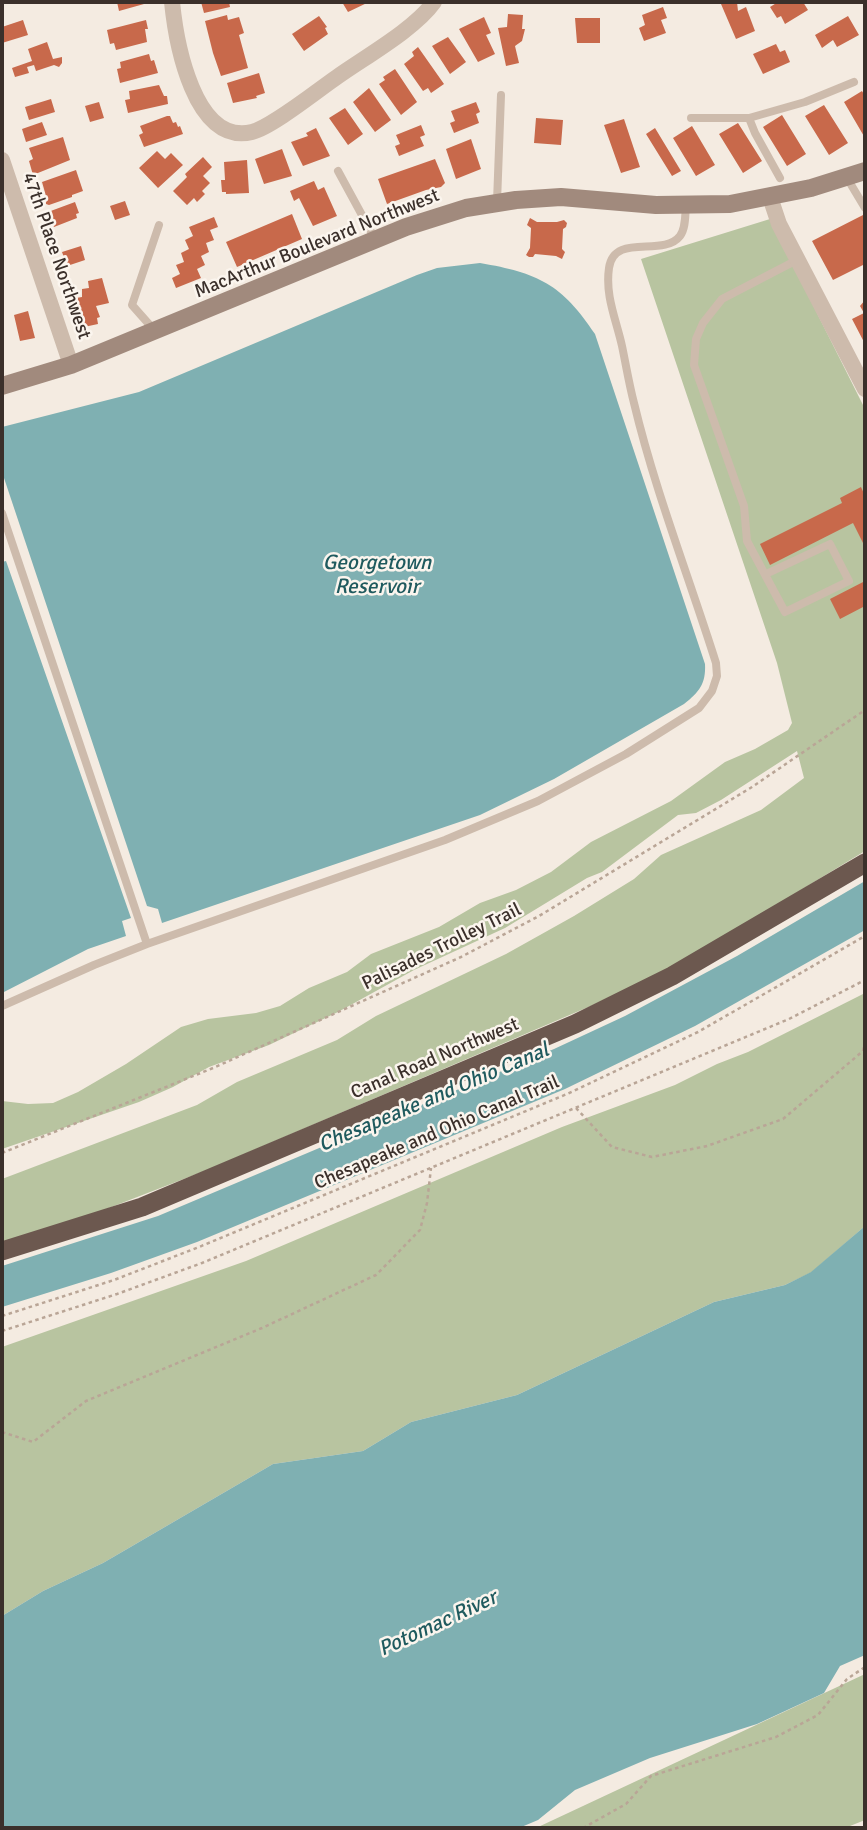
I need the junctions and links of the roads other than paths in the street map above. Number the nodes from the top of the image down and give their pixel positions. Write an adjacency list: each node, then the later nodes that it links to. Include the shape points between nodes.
1 (172, 2): 2 (street, via 181,50 203,110 215,124 241,133 258,130 282,115)
2 (435, 3)
3 (854, 82): 6 (lane)
4 (501, 95): 13 (lane)
5 (691, 118): 6 (lane)
6 (749, 118): 10 (lane)
7 (2, 160): 20 (street, 47th Place Northwest)
8 (338, 171): 17 (lane)
9 (865, 171): 11 (main road, MacArthur Boulevard Northwest)
10 (780, 178)
11 (847, 178): 12 (main road, MacArthur Boulevard Northwest); 15 (lane)
12 (770, 197): 14 (main road, MacArthur Boulevard Northwest); 18 (street)
13 (497, 202): 14 (main road, MacArthur Boulevard Northwest, via 561,197); 17 (main road, MacArthur Boulevard Northwest, via 439,215)
14 (686, 205): 26 (lane, via 680,236 669,245 634,246 610,259 607,291 634,404 716,663 712,691 699,708 677,723 538,801 445,840)
15 (865, 208)
16 (159, 225): 19 (lane, via 132,305)
17 (375, 239): 19 (main road, MacArthur Boulevard Northwest)
18 (797, 260): 22 (street); 24 (lane, via 722,299 696,339 694,365 744,506 747,541)
19 (155, 332): 20 (main road, MacArthur Boulevard Northwest)
20 (71, 365): 21 (main road, MacArthur Boulevard Northwest)
21 (2, 386)
22 (865, 389)
23 (2, 513): 26 (lane)
24 (766, 574): 24 (lane, via 785,612 849,581 830,544)
25 (865, 863): 28 (highway, Canal Road Northwest, via 683,970 575,1024 142,1207)
26 (148, 944): 27 (lane)
27 (2, 1006)
28 (2, 1251)

